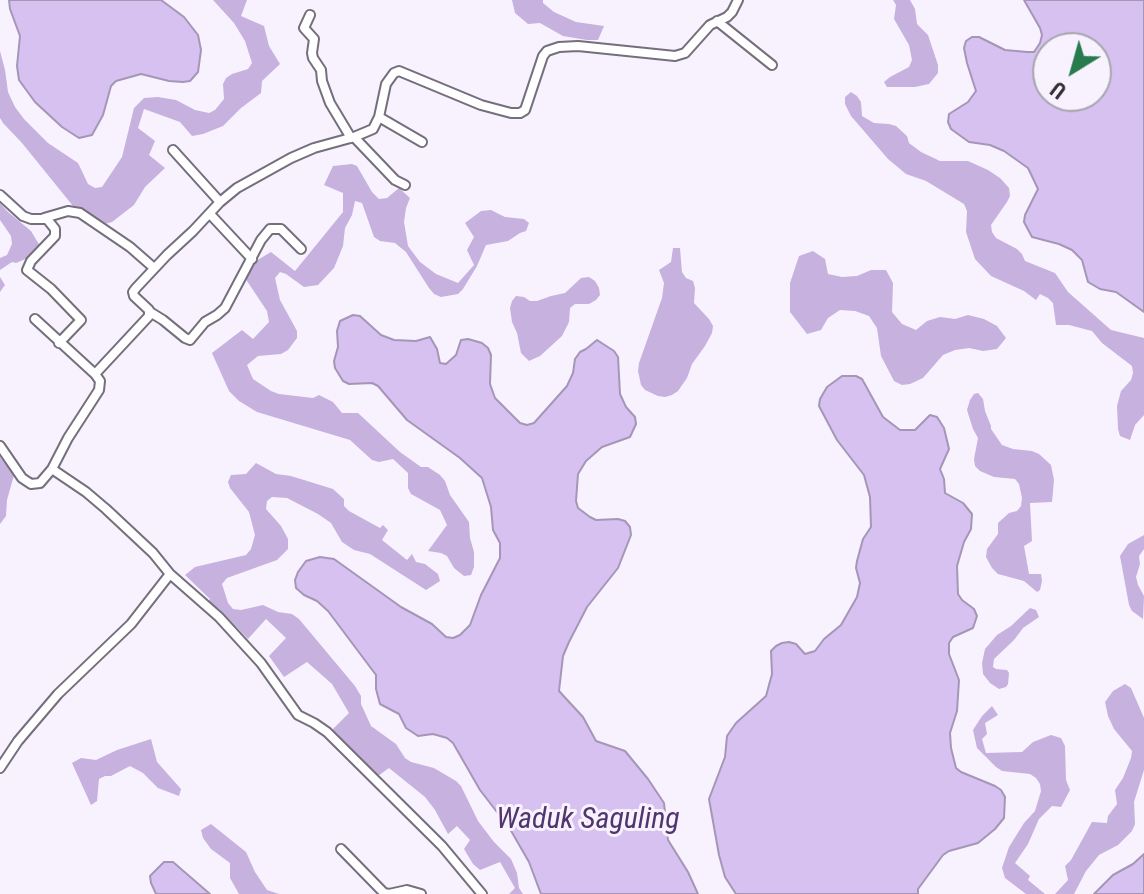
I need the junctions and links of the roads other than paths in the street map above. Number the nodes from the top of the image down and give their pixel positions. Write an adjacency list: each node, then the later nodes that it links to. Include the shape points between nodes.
1 (738, 0): 3 (street, via 732,12)
2 (310, 15): 6 (street, via 304,28 314,39 313,58 334,113)
3 (717, 21): 4 (street); 5 (street, via 685,53 675,56 553,48 543,56 525,110 517,114 450,94 399,71 386,84)
4 (772, 65)
5 (379, 117): 6 (street, via 373,129); 7 (street)
6 (352, 138): 9 (street); 11 (street, via 291,158)
7 (422, 142)
8 (173, 150): 11 (street)
9 (405, 185)
10 (0, 195): 13 (street, via 23,216)
11 (220, 202): 12 (street)
12 (210, 214): 15 (street); 16 (street)
13 (42, 219): 16 (street, via 80,213); 19 (street, via 52,224 55,236 27,270 81,320)
14 (301, 249): 15 (street, via 273,228)
15 (252, 259): 17 (street, via 225,308 190,340)
16 (154, 268): 17 (street, via 133,294)
17 (150, 312): 20 (street)
18 (35, 319): 19 (street)
19 (59, 343): 20 (street)
20 (95, 374): 22 (street, via 99,390)
21 (0, 446): 22 (street, via 31,484 40,483)
22 (52, 469): 23 (street, via 106,509)
23 (170, 574): 25 (street, via 131,624 58,694); 28 (street, via 248,648 298,715 327,732 442,846)
24 (0, 748): 25 (street)
25 (8, 755): 26 (street)
26 (0, 768)
27 (341, 849): 29 (street, via 384,893)
28 (481, 893)
29 (421, 894)

